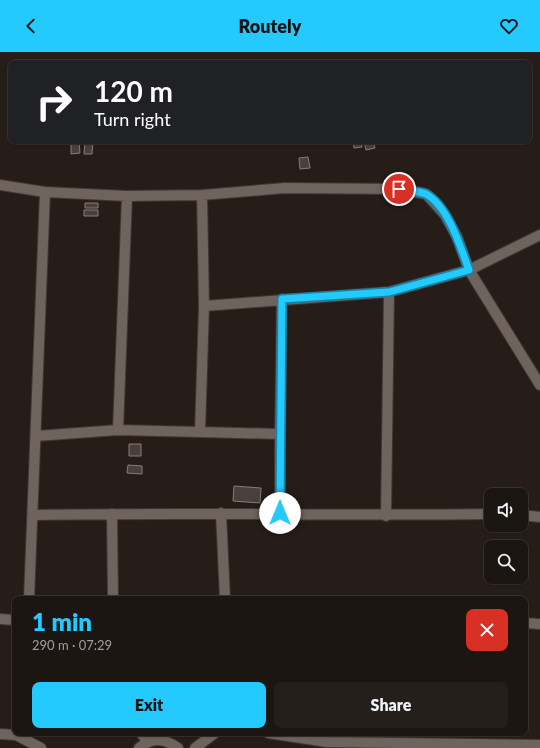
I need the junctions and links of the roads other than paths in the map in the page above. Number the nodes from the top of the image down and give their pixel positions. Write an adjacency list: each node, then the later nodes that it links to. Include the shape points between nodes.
1 (0, 185): 2 (street)
2 (44, 192): 3 (street); 14 (street)
3 (127, 196): 4 (street); 11 (street)
4 (202, 196): 6 (street, via 286,188 399,189 426,194 446,215); 9 (street)
5 (540, 235): 6 (street)
6 (469, 270): 7 (street); 10 (street)
7 (389, 292): 8 (street); 20 (street)
8 (282, 299): 9 (street); 13 (street)
9 (204, 306): 12 (street)
10 (540, 385)
11 (118, 430): 12 (street); 14 (street)
12 (200, 432): 13 (street)
13 (280, 434): 16 (street)
14 (36, 436): 19 (street)
15 (221, 513): 16 (street); 17 (street); 25 (street)
16 (280, 513): 20 (street)
17 (112, 514): 19 (street); 24 (street)
18 (484, 514): 20 (street)
19 (33, 515): 23 (street)
20 (386, 516)
21 (528, 516): 22 (street)
22 (540, 517)
23 (29, 596)
24 (112, 596)
25 (225, 596)
26 (0, 619): 27 (street)
27 (12, 620)
28 (528, 623): 29 (street)
29 (540, 624)
30 (0, 734): 31 (street)
31 (12, 734)
32 (20, 736): 39 (street)
33 (143, 736): 36 (street)
34 (211, 736): 42 (street)
35 (288, 736): 37 (street, via 327,742)
36 (148, 742): 40 (street); 41 (street, via 158,739 168,741)
37 (472, 745): 38 (street)
38 (540, 745)
39 (41, 748)
40 (139, 748)
41 (178, 748)
42 (194, 748)

